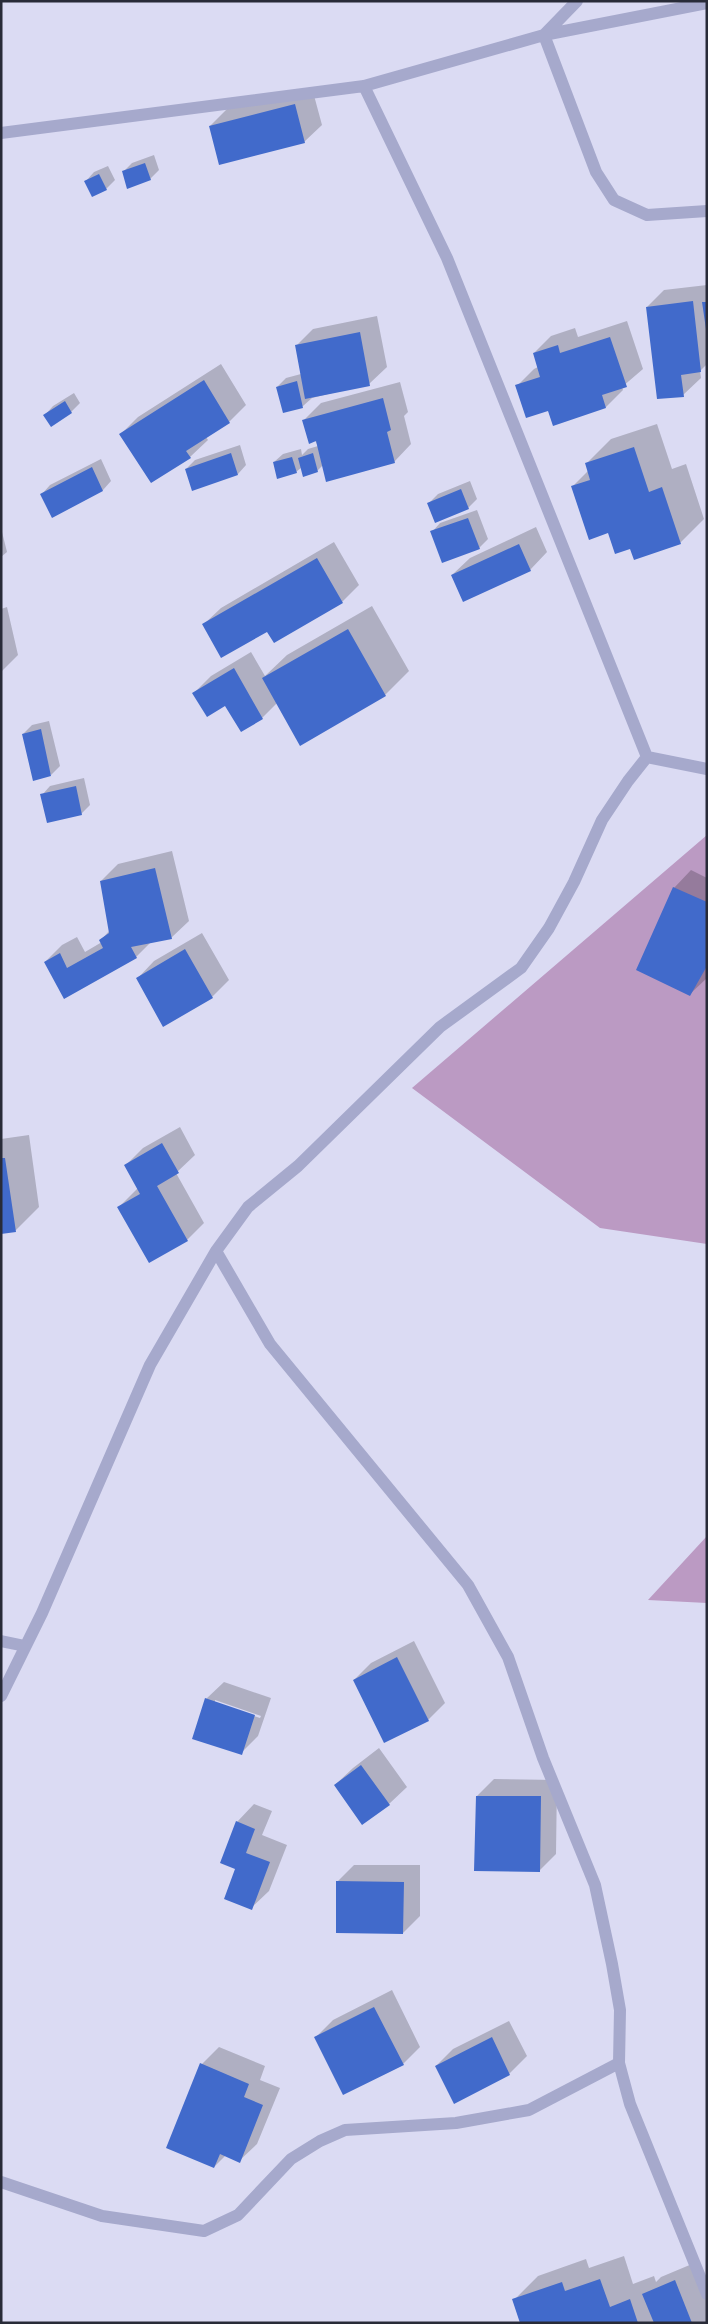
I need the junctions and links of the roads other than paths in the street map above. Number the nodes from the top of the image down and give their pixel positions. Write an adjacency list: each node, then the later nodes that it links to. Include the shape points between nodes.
1 (577, 1): 3 (street)
2 (707, 3): 3 (street)
3 (544, 35): 4 (street); 6 (street, via 596,172 614,200 647,215)
4 (364, 86): 5 (street); 7 (street, via 446,258)
5 (1, 133)
6 (707, 212)
7 (648, 756): 8 (street); 9 (street, via 602,820 549,928 521,968 440,1027 298,1166 248,1207)
8 (707, 769)
9 (216, 1251): 11 (street, via 150,1365 42,1613); 13 (street, via 270,1344 468,1585 508,1657 595,1885 620,2010)
10 (1, 1641): 11 (street)
11 (24, 1646): 12 (street)
12 (1, 1696)
13 (619, 2063): 14 (street, via 529,2110 456,2123 345,2130 291,2159 238,2215 204,2231 102,2216); 15 (street, via 630,2104)
14 (1, 2182)
15 (707, 2294)

